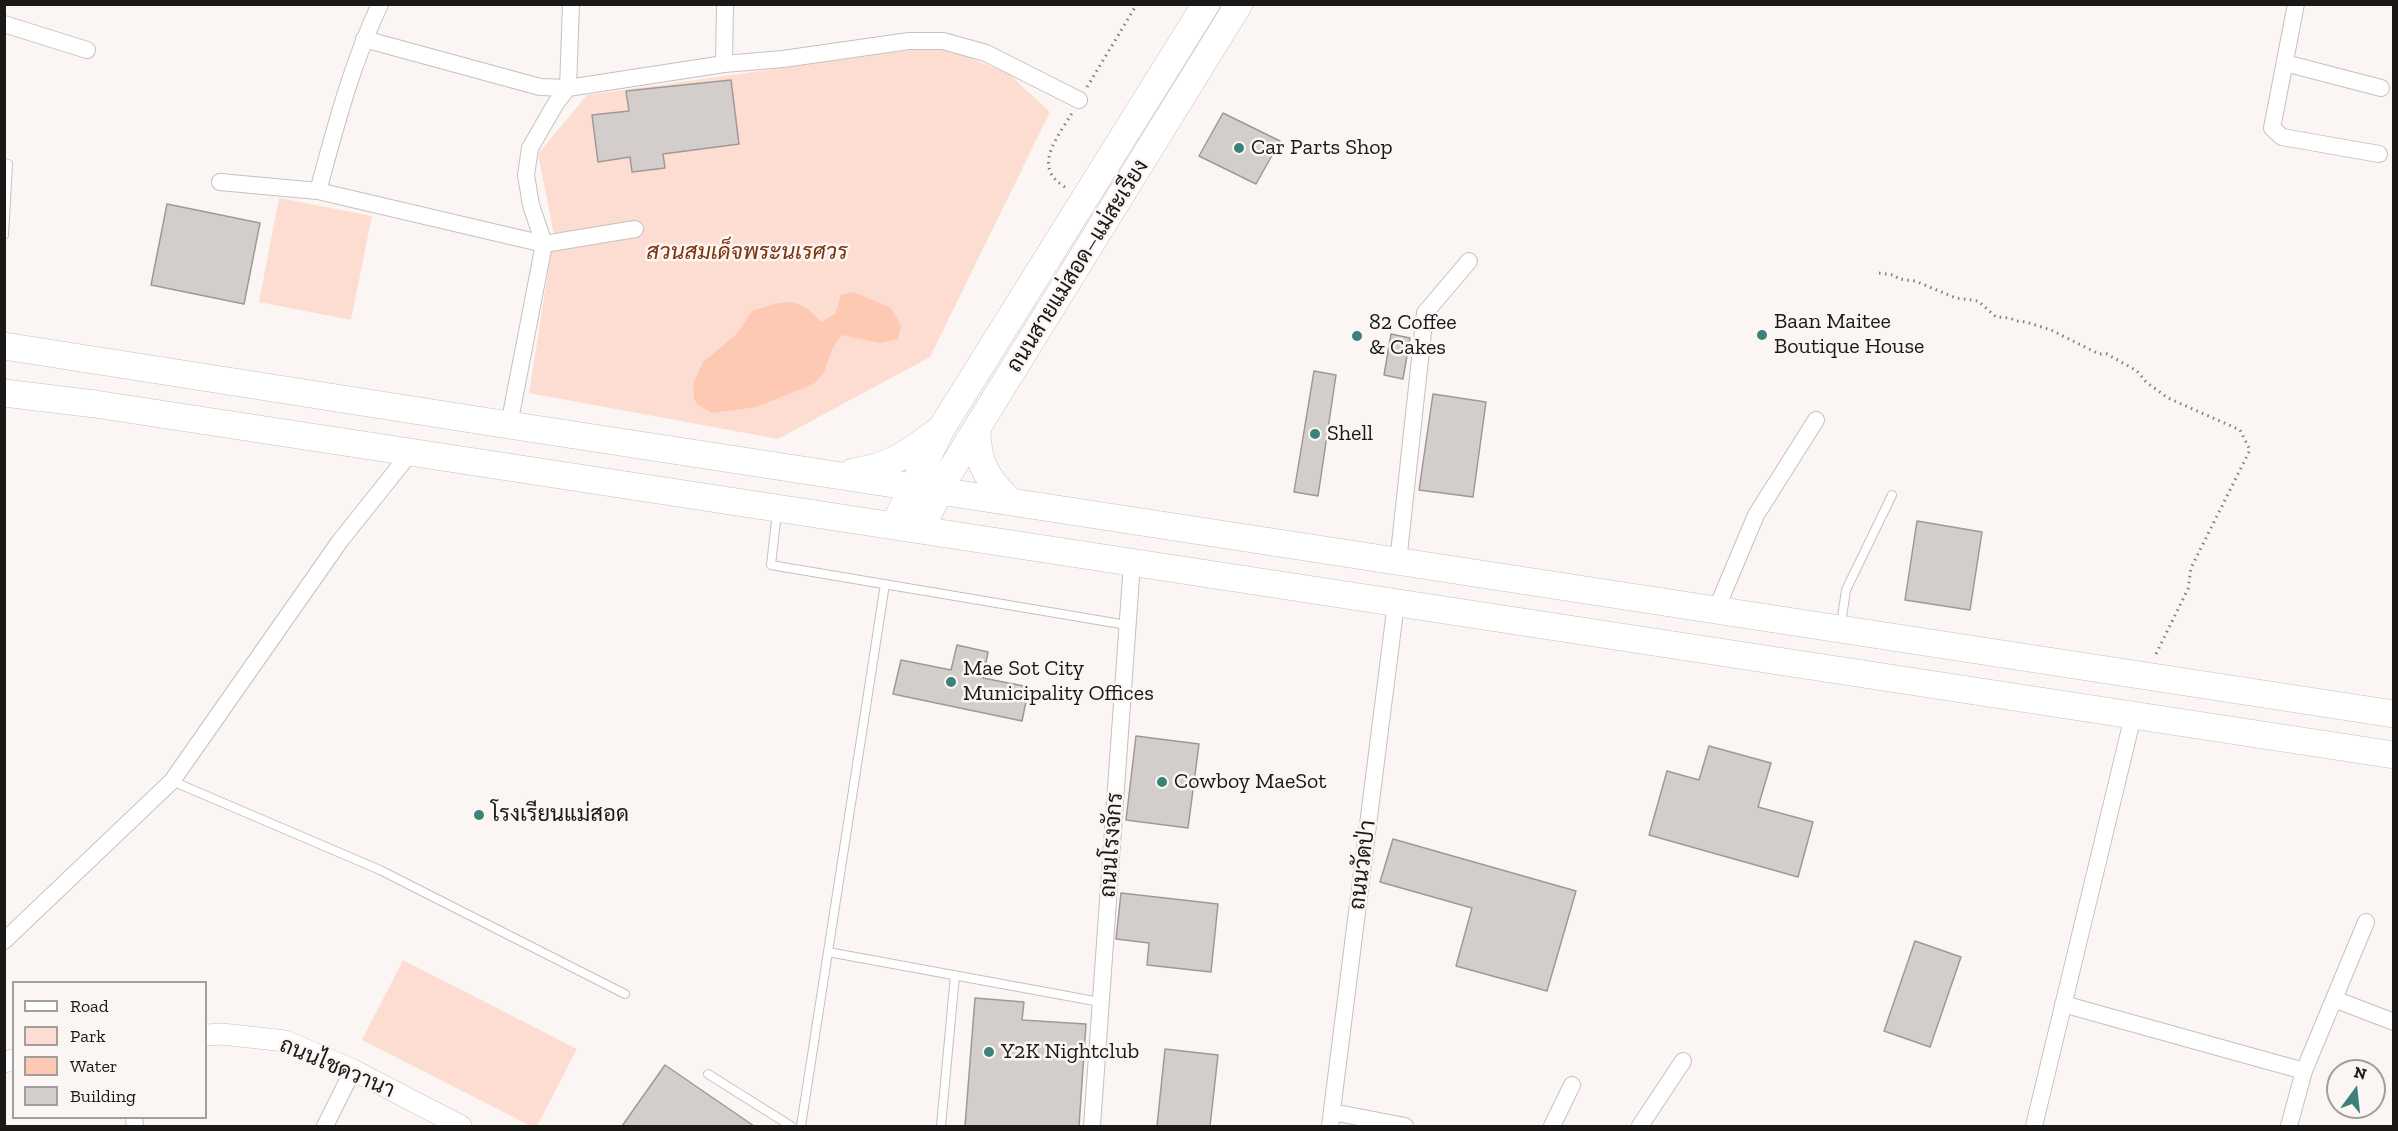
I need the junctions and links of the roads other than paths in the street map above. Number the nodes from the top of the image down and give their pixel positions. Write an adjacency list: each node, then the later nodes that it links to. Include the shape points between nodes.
1 (380, 4): 8 (street)
2 (571, 4): 12 (street)
3 (725, 4): 11 (street)
4 (1206, 4): 29 (main road, ถนนสายแม่สอด–แม่สะเรียง)
5 (2296, 4): 10 (street)
6 (1237, 6): 30 (main road, ถนนสายแม่สอด–แม่สะเรียง)
7 (4, 24): 9 (street)
8 (364, 39): 12 (street, via 540,87); 18 (street, via 347,83)
9 (87, 50)
10 (2285, 63): 13 (street); 15 (street, via 2272,128 2282,137)
11 (724, 64): 12 (street); 14 (street, via 909,41 943,41 986,53)
12 (568, 87): 21 (street, via 530,148 526,175)
13 (2381, 88)
14 (1079, 100)
15 (2379, 154)
16 (4, 163): 20 (lane, via 8,164)
17 (220, 182): 18 (street)
18 (318, 191): 21 (street)
19 (635, 229): 21 (street)
20 (4, 235)
21 (544, 244): 28 (street)
22 (1469, 261): 38 (street, via 1425,313)
23 (4, 346): 24 (main road)
24 (102, 360): 26 (main road); 28 (main road)
25 (4, 393): 26 (main road)
26 (95, 404): 31 (main road)
27 (1816, 420): 42 (street, via 1756,515)
28 (509, 426): 32 (main road)
29 (941, 429): 32 (main road, via 897,460 878,468); 33 (main road, ถนนสายแม่สอด–แม่สะเรียง)
30 (977, 429): 33 (main road, ถนนสายแม่สอด–แม่สะเรียง); 35 (main road, via 977,450 983,468)
31 (411, 452): 36 (main road); 50 (street, via 340,541)
32 (834, 475): 33 (main road)
33 (926, 489): 35 (main road); 37 (main road, ถนนสายแม่สอด–แม่สะเรียง)
34 (1892, 495): 45 (lane, via 1846,590)
35 (1011, 502): 38 (main road)
36 (777, 508): 37 (main road); 40 (lane, via 771,565)
37 (907, 528): 39 (main road)
38 (1398, 562): 42 (main road)
39 (1132, 563): 41 (main road); 44 (street, ถนนโรงจักร)
40 (885, 584): 44 (lane); 53 (lane)
41 (1396, 603): 46 (main road); 66 (street, ถนนวัดป่า)
42 (1716, 610): 43 (main road)
43 (1768, 618): 45 (main road); 46 (main road)
44 (1127, 626): 57 (street, ถนนโรงจักร)
45 (1841, 629): 47 (main road)
46 (1763, 659): 48 (main road)
47 (2394, 714)
48 (2133, 716): 49 (main road); 58 (street)
49 (2394, 755)
50 (172, 781): 52 (street); 55 (lane, via 380,870)
51 (2366, 922): 56 (street)
52 (4, 940)
53 (828, 952): 54 (lane); 70 (lane)
54 (955, 975): 57 (lane); 71 (lane)
55 (625, 994)
56 (2334, 999): 59 (street); 63 (street)
57 (1100, 1002): 72 (street, ถนนโรงจักร)
58 (2063, 1004): 63 (street); 76 (street)
59 (2394, 1022)
60 (207, 1035): 62 (street, ถนนไชดวานา, via 285,1041)
61 (1683, 1061): 75 (street)
62 (353, 1070): 67 (street); 68 (street, ถนนไชดวานา)
63 (2304, 1071): 77 (street)
64 (708, 1074): 69 (lane)
65 (1572, 1085): 74 (street)
66 (1331, 1119): 73 (street)
67 (325, 1126)
68 (461, 1126)
69 (791, 1126)
70 (801, 1126)
71 (941, 1126)
72 (1092, 1126)
73 (1405, 1126)
74 (1552, 1126)
75 (1640, 1126)
76 (2034, 1126)
77 (2289, 1126)

